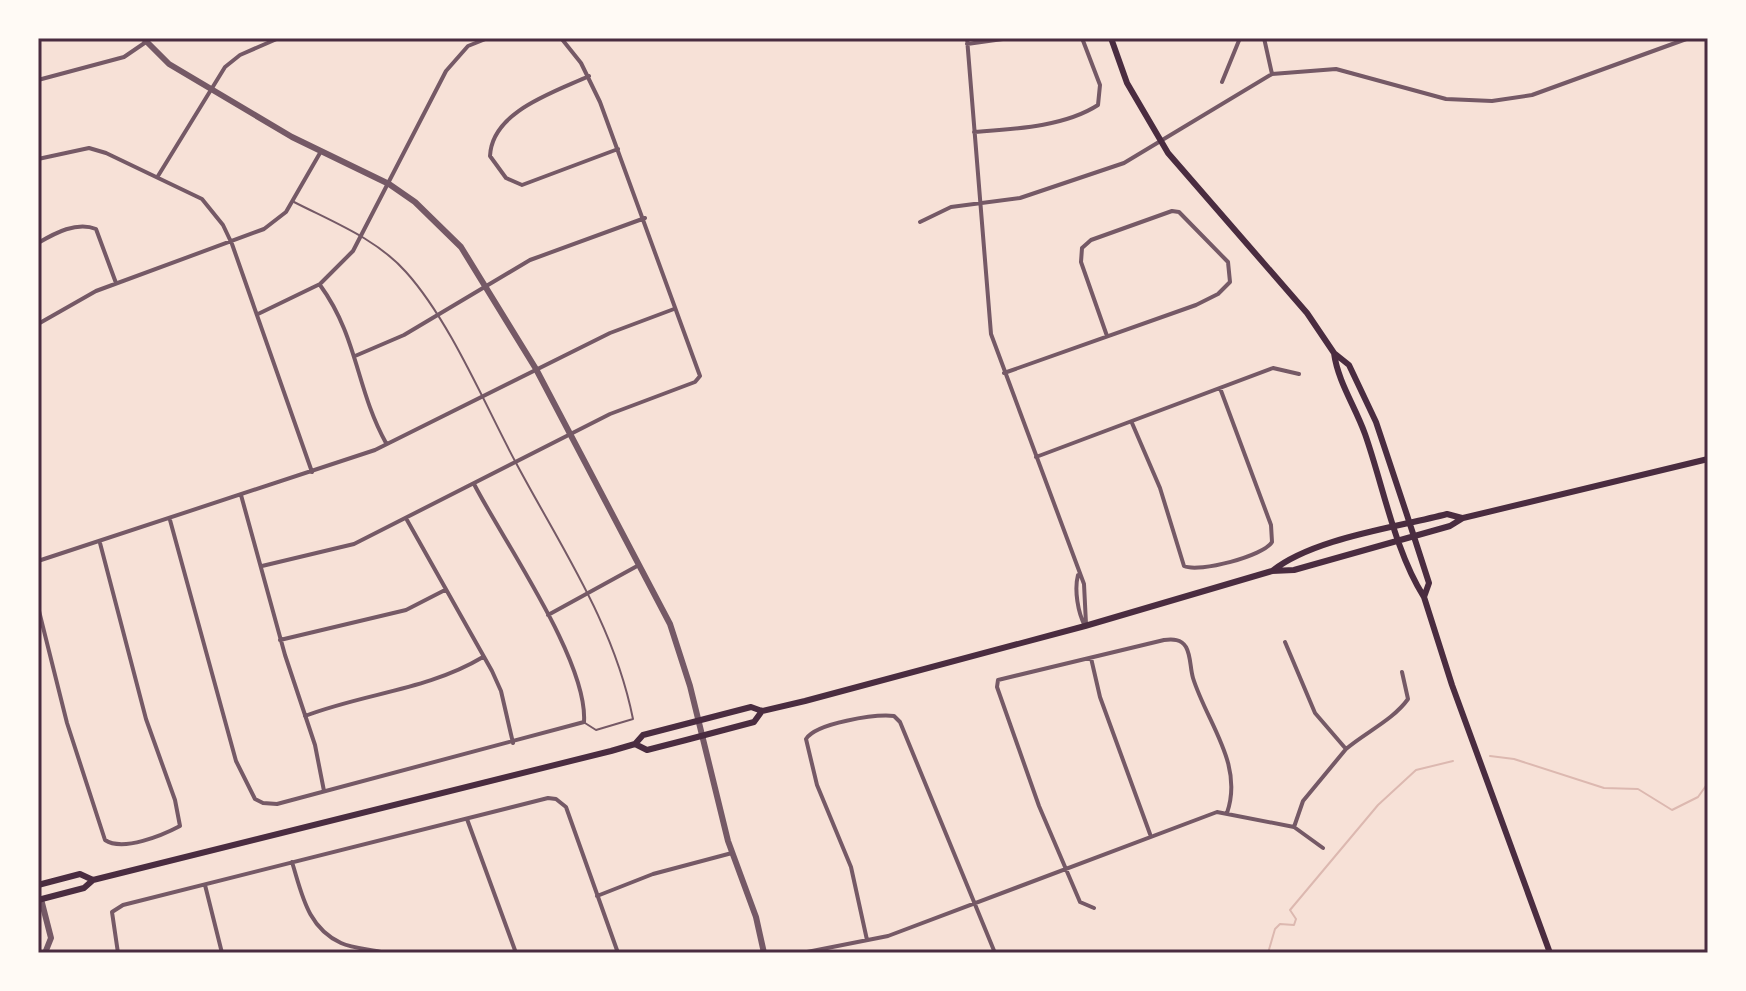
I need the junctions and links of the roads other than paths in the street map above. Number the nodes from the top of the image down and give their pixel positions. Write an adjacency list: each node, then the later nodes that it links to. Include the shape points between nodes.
1 (279, 38): 16 (street, via 240,55)
2 (488, 38): 23 (street, via 468,46 446,71)
3 (561, 38): 13 (street)
4 (1010, 38): 11 (street)
5 (1082, 38): 17 (street, via 1100,85 1098,105 1061,119)
6 (1111, 38): 18 (main road, via 1127,83)
7 (1240, 38): 15 (street)
8 (1264, 38): 12 (street)
9 (1689, 38): 12 (street, via 1532,95 1492,101 1446,99 1336,69)
10 (145, 40): 14 (street, via 124,57); 16 (street, via 169,64)
11 (967, 41): 17 (street)
12 (1272, 74): 18 (street)
13 (589, 76): 19 (street); 19 (street, via 515,114 493,141 490,156 506,178 522,185)
14 (38, 80)
15 (1222, 82)
16 (209, 89): 20 (street); 22 (street)
17 (974, 132): 25 (street)
18 (1160, 140): 25 (street, via 1095,175 1020,198); 39 (main road, via 1307,313)
19 (618, 149): 26 (street)
20 (320, 153): 23 (street, via 348,161); 24 (street)
21 (38, 159): 22 (street, via 89,148)
22 (158, 176): 30 (street, via 202,199)
23 (389, 184): 28 (street); 33 (street, via 440,224)
24 (293, 202): 28 (lane); 30 (street, via 271,224)
25 (980, 202): 27 (street, via 951,207); 42 (street, via 988,318)
26 (645, 218): 33 (street, via 530,260); 34 (street)
27 (920, 222)
28 (363, 237): 32 (street); 36 (lane, via 408,273)
29 (38, 243): 31 (street, via 57,232 86,225 96,229)
30 (232, 244): 31 (street); 35 (street)
31 (116, 283): 37 (street)
32 (320, 284): 35 (street); 40 (street, via 341,314)
33 (486, 286): 36 (street); 41 (street)
34 (674, 309): 41 (street); 47 (street, via 700,376)
35 (257, 314): 52 (street)
36 (435, 316): 40 (street); 45 (lane)
37 (38, 324)
38 (1107, 336): 38 (street, via 1218,294 1230,282 1228,262 1179,212 1091,240 1082,248 1081,262); 42 (street)
39 (1334, 353): 58 (main road, via 1349,365 1376,422); 59 (main road)
40 (355, 356): 48 (street, via 370,411)
41 (536, 369): 45 (street); 47 (street)
42 (1003, 373): 49 (street)
43 (1299, 374): 44 (street, via 1273,368)
44 (1220, 388): 46 (street); 46 (street, via 1271,525 1272,542 1263,550 1213,566 1184,566 1160,488)
45 (481, 397): 48 (street); 51 (lane)
46 (1132, 423): 49 (street)
47 (569, 437): 51 (street); 64 (street)
48 (386, 443): 52 (street)
49 (1036, 457): 72 (street, via 1084,584)
50 (1708, 459): 55 (main road)
51 (516, 463): 53 (street); 68 (lane)
52 (312, 472): 54 (street)
53 (474, 484): 57 (street); 71 (street)
54 (241, 495): 56 (street); 65 (street)
55 (1463, 518): 58 (main road, via 1447,514); 60 (main road)
56 (170, 520): 62 (street); 86 (street, via 246,786 255,799 269,804)
57 (407, 520): 65 (street, via 354,544); 67 (street)
58 (1410, 524): 59 (main road); 60 (main road)
59 (1396, 528): 61 (main road); 66 (main road, via 1291,557)
60 (1414, 536): 61 (main road); 69 (main road, via 1429,583)
61 (1400, 541): 66 (main road, via 1294,570); 69 (main road)
62 (100, 543): 63 (street); 70 (street, via 180,826 151,838 111,844 105,840 67,723)
63 (38, 561)
64 (639, 565): 68 (street); 80 (street, via 679,649)
65 (262, 566): 73 (street)
66 (1272, 571): 72 (main road)
67 (445, 590): 73 (street, via 406,610); 75 (street)
68 (589, 592): 71 (street); 81 (lane, via 625,675 633,719 596,730)
69 (1424, 597): 112 (main road)
70 (38, 607)
71 (548, 615): 81 (street, via 574,672)
72 (1085, 626): 78 (main road)
73 (280, 640): 79 (street)
74 (1285, 642): 85 (street, via 1315,713)
75 (483, 657): 79 (street, via 423,686 347,701); 83 (street, via 501,691)
76 (1091, 658): 87 (street, via 1164,640 1183,644 1231,770); 90 (street); 94 (street, via 998,680 997,687)
77 (1402, 672): 85 (street, via 1408,699 1400,711)
78 (762, 711): 80 (main road, via 751,707); 82 (main road, via 754,722)
79 (305, 716): 86 (street)
80 (697, 721): 82 (street); 84 (main road, via 643,735)
81 (584, 722): 83 (street)
82 (700, 736): 84 (main road, via 647,750); 92 (street)
83 (513, 743): 86 (street)
84 (635, 744): 95 (main road)
85 (1346, 749): 89 (street, via 1303,801)
86 (324, 791)
87 (1227, 813): 89 (street); 90 (street)
88 (467, 819): 93 (street); 98 (street, via 536,800 561,802); 107 (street)
89 (1294, 827): 91 (street)
90 (1150, 835): 94 (street)
91 (1323, 848)
92 (733, 853): 98 (street, via 653,874); 109 (street)
93 (292, 862): 96 (street); 106 (street, via 317,925 342,943)
94 (1066, 867): 100 (street); 101 (street, via 1080,902)
95 (93, 880): 97 (main road, via 80,874); 99 (main road, via 84,888)
96 (205, 885): 104 (street, via 117,908 112,924); 105 (street)
97 (38, 886): 99 (street)
98 (597, 896): 108 (street)
99 (40, 900): 103 (street, via 51,938 45,953)
100 (974, 902): 102 (street, via 905,931); 102 (street, via 900,722 880,715 816,729 806,739 807,756 851,867); 111 (street)
101 (1094, 908)
102 (867, 940): 110 (street)
103 (38, 947)
104 (118, 953)
105 (222, 953)
106 (385, 953)
107 (516, 953)
108 (618, 953)
109 (764, 953)
110 (802, 953)
111 (995, 953)
112 (1550, 953)

